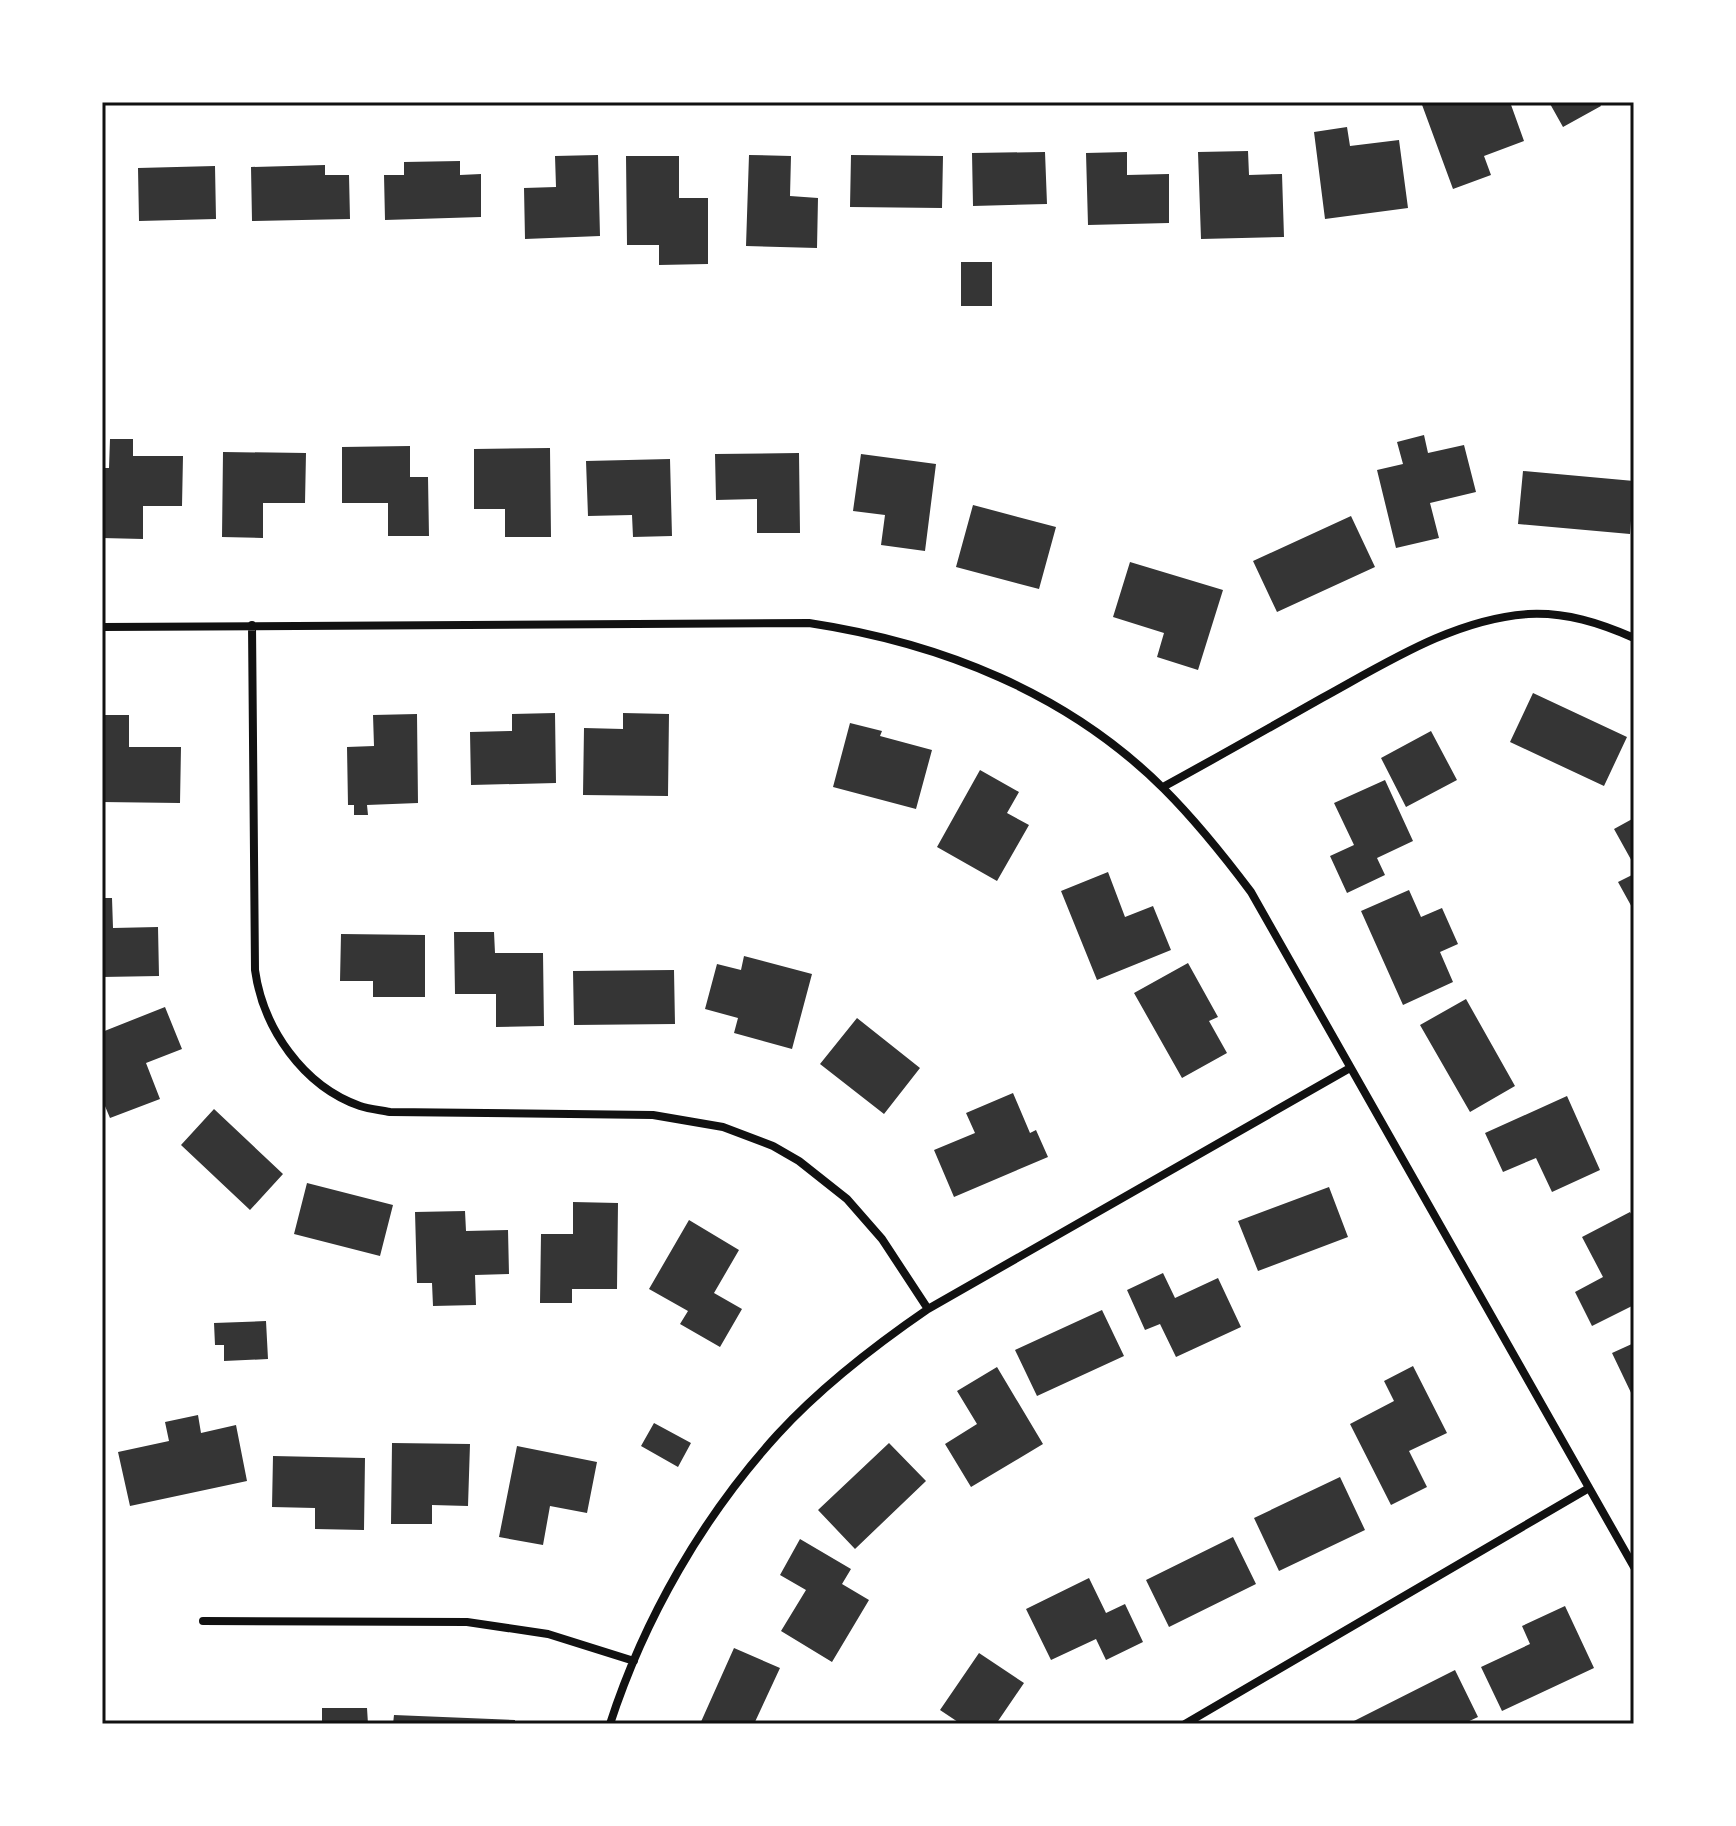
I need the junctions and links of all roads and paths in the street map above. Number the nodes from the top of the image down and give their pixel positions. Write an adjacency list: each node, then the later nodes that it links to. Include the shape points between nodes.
1 (252, 625): 2 (street); 4 (street, via 809,623 862,631 944,654 1022,686 1096,731); 6 (street, via 255,970 264,1011 303,1070 335,1095 390,1112 653,1115 723,1127 773,1146 847,1199 882,1239)
2 (102, 627)
3 (1634, 638): 4 (street, via 1600,623 1557,614 1483,621 1397,656)
4 (1163, 787): 5 (street, via 1251,892)
5 (1350, 1068): 6 (street); 7 (street)
6 (928, 1309): 10 (street, via 839,1375 778,1434 724,1501 674,1578)
7 (1589, 1488): 8 (street); 12 (street)
8 (1634, 1567)
9 (203, 1621): 10 (street, via 467,1622 548,1634)
10 (634, 1661): 11 (street)
11 (610, 1724)
12 (1185, 1724)

